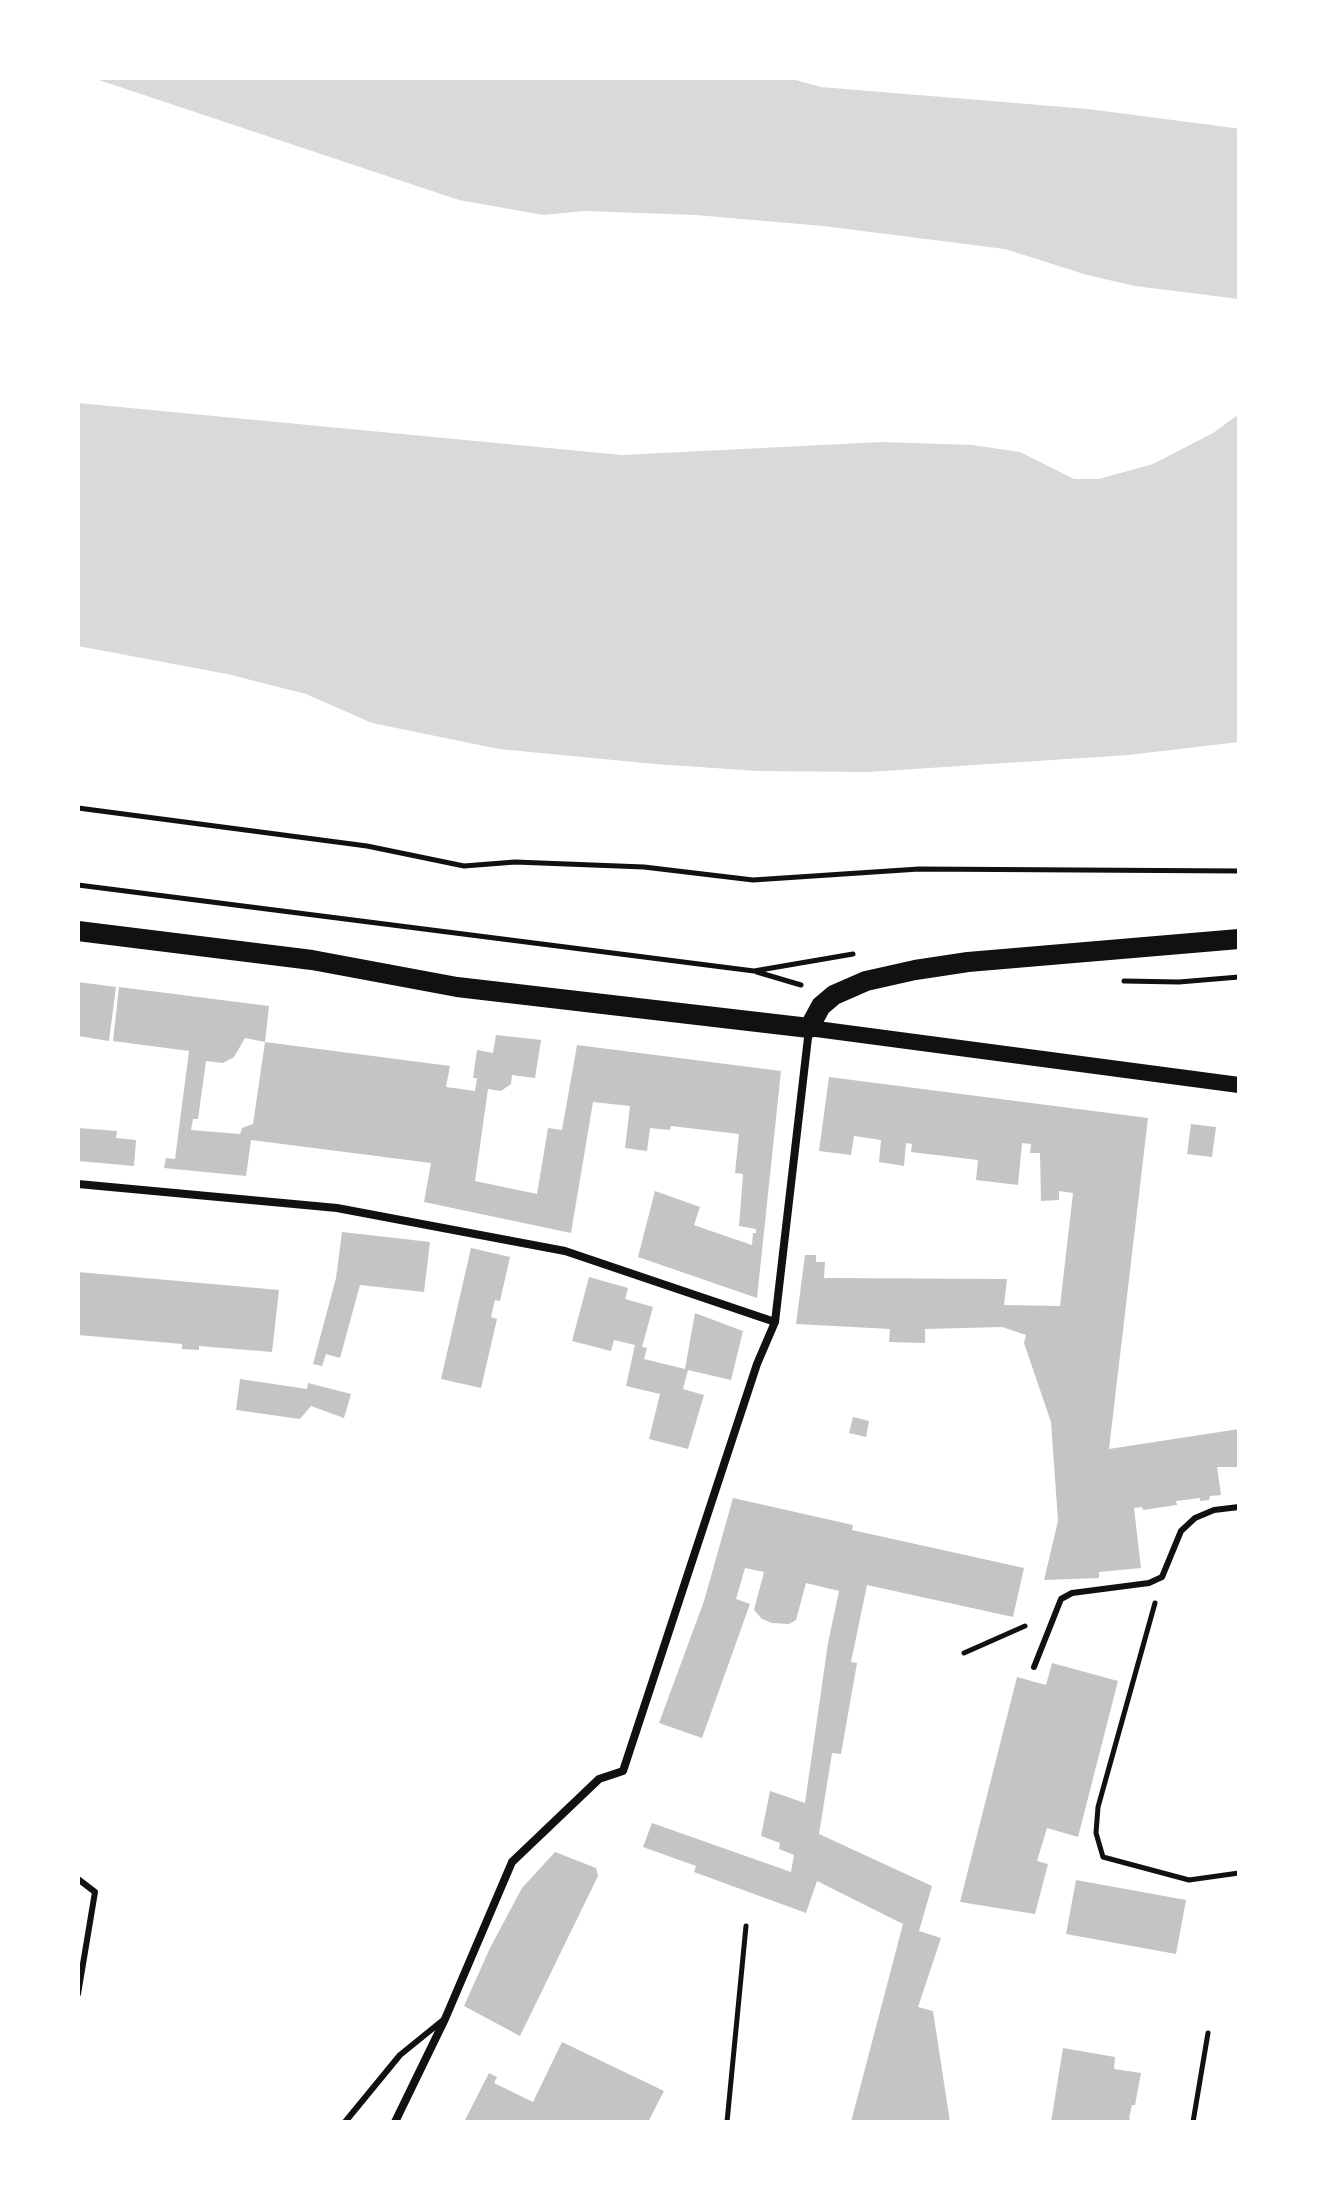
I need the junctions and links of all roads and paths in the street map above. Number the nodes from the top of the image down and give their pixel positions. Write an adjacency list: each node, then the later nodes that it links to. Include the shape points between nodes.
1 (78, 808): 2 (path, via 367,846 464,866 515,862 644,867 753,880 919,869)
2 (1239, 871)
3 (78, 885): 6 (path, via 754,971 852,953)
4 (78, 931): 7 (main road, via 312,960 457,987)
5 (1239, 939): 7 (main road, via 915,970 834,995)
6 (858, 961)
7 (809, 1028): 8 (main road); 10 (street)
8 (1239, 1085)
9 (78, 1184): 10 (street, via 337,1208 565,1251)
10 (775, 1322): 20 (street, via 623,1771 599,1779 512,1862)
11 (1239, 1507): 12 (lane, via 1195,1518 1181,1531)
12 (1162, 1577): 15 (lane, via 1061,1599); 16 (path, via 1098,1807 1096,1833 1103,1857 1117,1861 1189,1880)
13 (1034, 1622): 14 (path)
14 (964, 1653)
15 (1034, 1667)
16 (1239, 1873)
17 (78, 1879): 19 (lane, via 95,1892)
18 (746, 1926): 24 (path)
19 (78, 1994)
20 (445, 2019): 22 (lane, via 400,2055); 23 (street)
21 (1208, 2033): 25 (path)
22 (345, 2122)
23 (395, 2122)
24 (727, 2122)
25 (1193, 2122)

